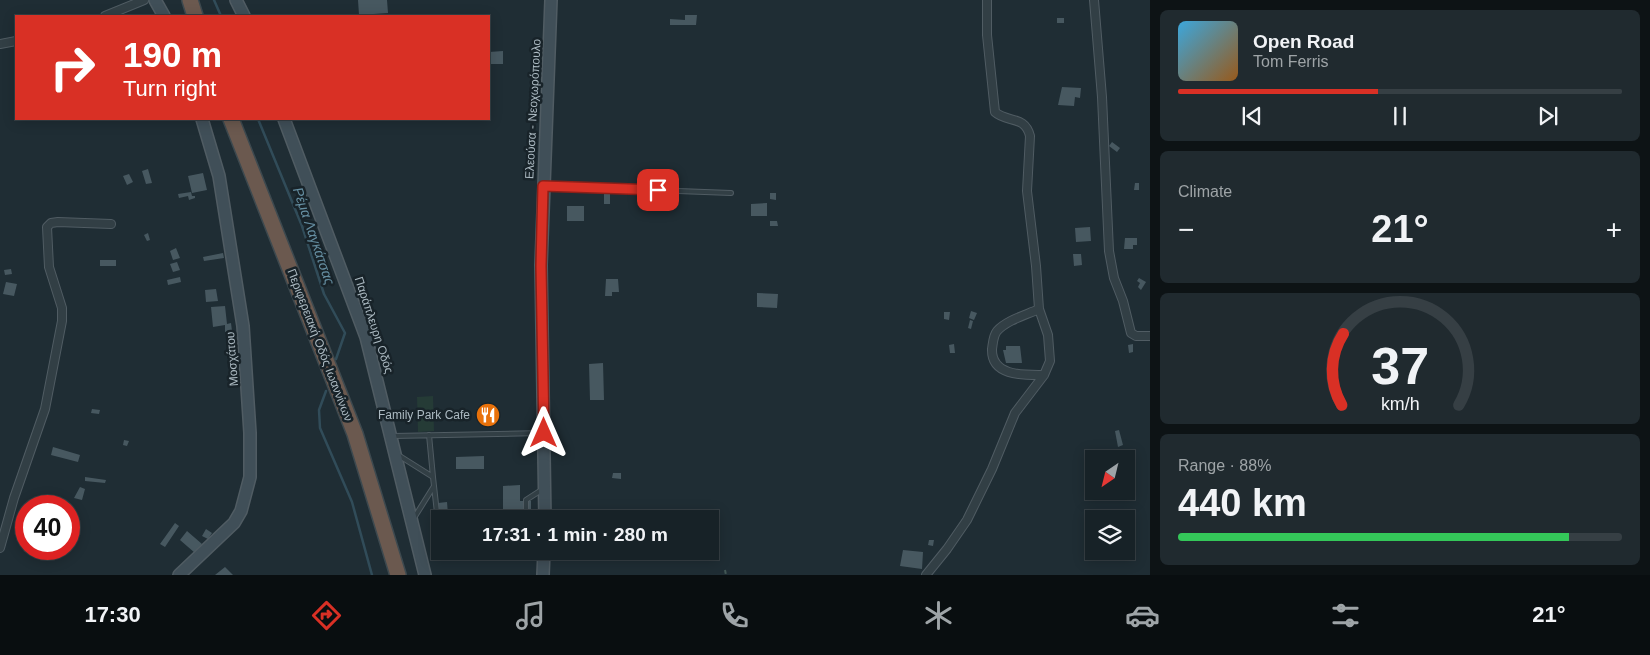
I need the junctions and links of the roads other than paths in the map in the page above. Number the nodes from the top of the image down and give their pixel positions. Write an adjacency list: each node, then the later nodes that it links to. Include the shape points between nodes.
1 (144, 0): 8 (street)
2 (155, 0): 9 (street)
3 (190, 0): 10 (highway)
4 (236, 0): 11 (street)
5 (551, 0): 17 (street, Ελεούσα - Νεοχωρόπουλο)
6 (987, 0): 20 (street, via 995,112 1020,121 1028,128 1030,136 1027,191)
7 (1094, 0): 21 (street, via 1112,269 1131,333)
8 (107, 15)
9 (163, 15)
10 (195, 15)
11 (244, 15)
12 (15, 41): 13 (street)
13 (0, 44)
14 (202, 120): 36 (street, Μοσχάτου, via 219,176 243,326 251,439 250,477 241,511 234,523)
15 (231, 120): 37 (highway, Περιφερειακή Οδός Ιωαννίνων, via 355,434)
16 (284, 120): 25 (street, Παράπλευρη Οδός, via 366,337)
17 (543, 186): 18 (lane); 23 (street, Ελεούσα - Νεοχωρόπουλο)
18 (732, 193)
19 (111, 224): 34 (street, via 58,222 47,227 49,267 62,308 62,322 45,409)
20 (1039, 309): 22 (street, via 1048,335 1050,356); 22 (street, via 998,330 993,339 992,356 997,366 1012,374)
21 (1150, 336)
22 (1044, 375): 40 (street, via 1015,413 967,520)
23 (544, 433): 24 (lane); 29 (street, Ελεούσα - Νεοχωρόπουλο)
24 (429, 435): 25 (lane); 27 (lane)
25 (390, 436): 26 (street, Παράπλευρη Οδός)
26 (394, 452): 27 (lane); 33 (street, Παράπλευρη Οδός)
27 (433, 477): 28 (lane)
28 (434, 486): 30 (lane); 33 (lane)
29 (544, 489): 31 (lane, via 526,500); 32 (street, Ελεούσα - Νεοχωρόπουλο)
30 (437, 510)
31 (526, 510)
32 (545, 510)
33 (412, 522): 38 (street, Παράπλευρη Οδός)
34 (0, 548)
35 (544, 560): 39 (street)
36 (179, 575)
37 (398, 575)
38 (425, 575)
39 (543, 575)
40 (926, 575)

